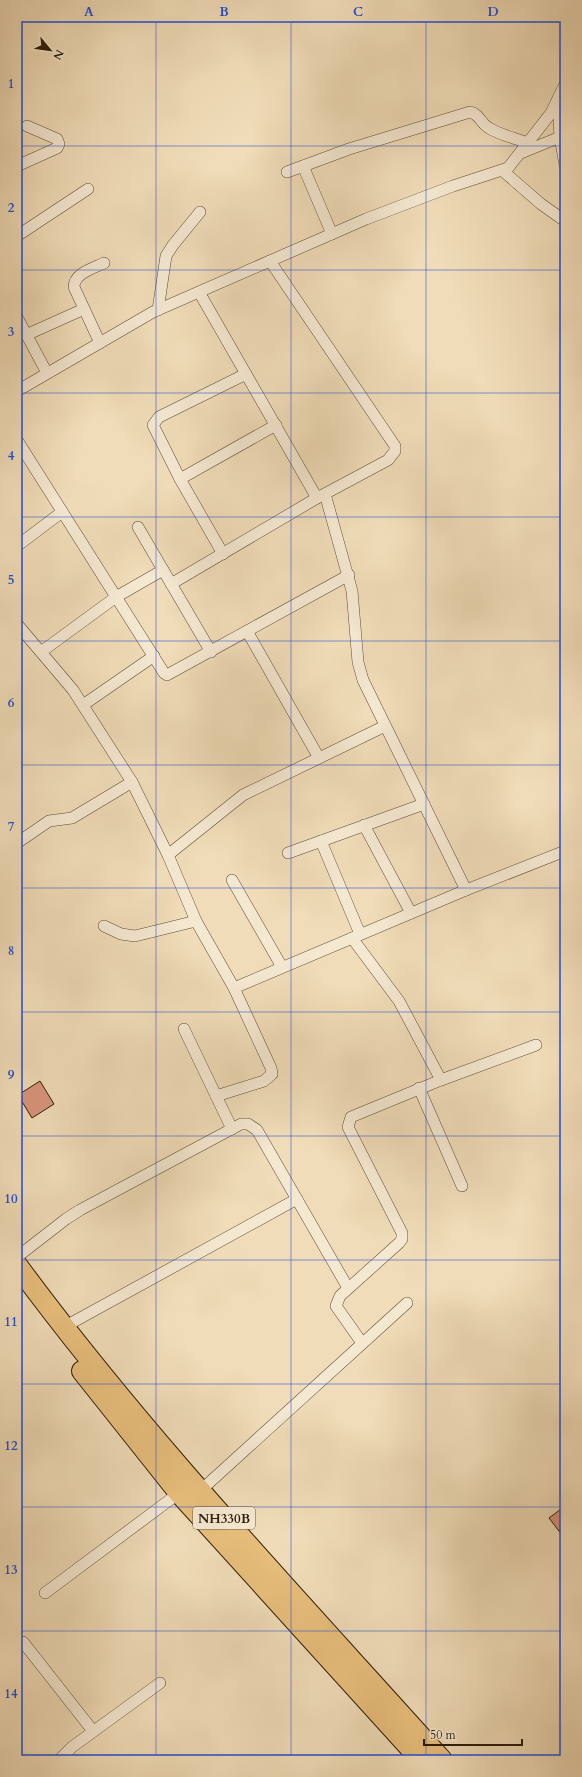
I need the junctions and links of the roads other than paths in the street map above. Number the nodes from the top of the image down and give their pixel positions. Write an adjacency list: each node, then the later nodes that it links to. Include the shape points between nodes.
1 (565, 84): 2 (street)
2 (558, 101): 4 (street); 5 (street)
3 (27, 126): 8 (street, via 57,139 60,144 57,148)
4 (563, 136): 6 (street); 7 (street)
5 (528, 143): 6 (street); 9 (street, via 494,131 486,126 477,114 470,112 349,149)
6 (520, 154): 10 (street)
7 (565, 165)
8 (17, 166)
9 (303, 166): 11 (street); 15 (street)
10 (503, 170): 14 (street, via 541,204); 15 (street, via 453,186)
11 (287, 172)
12 (88, 189): 16 (street)
13 (200, 212): 21 (street, via 166,256)
14 (565, 221)
15 (332, 234): 17 (street)
16 (17, 236)
17 (270, 261): 19 (street); 31 (street, via 395,446 393,455 388,460)
18 (104, 263): 20 (street, via 77,276 74,281 74,287)
19 (199, 292): 21 (street); 26 (street)
20 (84, 309): 23 (street); 24 (street)
21 (158, 310): 24 (street)
22 (17, 317): 23 (street)
23 (26, 335): 25 (street)
24 (100, 343): 25 (street)
25 (47, 373): 27 (street)
26 (246, 374): 28 (street); 30 (street, via 155,420 155,430)
27 (17, 391)
28 (276, 425): 30 (street); 31 (street)
29 (17, 440): 32 (street)
30 (180, 479): 35 (street)
31 (321, 496): 35 (street); 37 (street)
32 (62, 512): 34 (street); 39 (street)
33 (138, 527): 36 (street)
34 (17, 546)
35 (223, 554): 38 (street)
36 (163, 570): 38 (street); 39 (street)
37 (349, 575): 41 (street); 46 (street, via 360,668)
38 (171, 584): 43 (street)
39 (116, 597): 42 (street); 44 (street)
40 (17, 624): 42 (street)
41 (247, 632): 43 (street); 47 (street)
42 (41, 652): 45 (street)
43 (210, 652): 44 (street, via 167,675)
44 (154, 656): 45 (street)
45 (83, 705): 48 (street)
46 (385, 726): 47 (street); 49 (street)
47 (319, 758): 55 (street, via 243,795)
48 (132, 782): 52 (street, via 72,818 49,821); 55 (street)
49 (424, 804): 50 (street); 57 (street)
50 (364, 825): 51 (street); 58 (street)
51 (321, 841): 54 (street); 61 (street)
52 (17, 843)
53 (565, 851): 57 (street)
54 (288, 853)
55 (168, 855): 59 (street)
56 (232, 880): 62 (street)
57 (466, 890): 58 (street)
58 (411, 913): 61 (street)
59 (196, 921): 60 (street, via 135,936 121,934); 63 (street)
60 (104, 926)
61 (356, 936): 62 (street); 66 (street, via 399,1001)
62 (282, 967): 63 (street)
63 (234, 988): 68 (street, via 272,1074 264,1081)
64 (184, 1029): 68 (street)
65 (536, 1045): 66 (street)
66 (440, 1080): 67 (street)
67 (419, 1088): 70 (street); 75 (street, via 357,1113 348,1121 348,1127 402,1233 402,1239)
68 (216, 1096): 69 (street)
69 (232, 1128): 71 (street, via 248,1124 257,1130); 72 (street, via 75,1213)
70 (462, 1186)
71 (297, 1199): 75 (street); 77 (street)
72 (17, 1257)
73 (17, 1265): 77 (highway, NH330B)
74 (17, 1285): 80 (highway, NH330B, via 63,1348)
75 (348, 1288): 78 (street, via 340,1296 336,1306)
76 (407, 1303): 78 (street)
77 (64, 1327): 79 (highway, NH330B)
78 (362, 1343): 79 (street)
79 (200, 1491): 87 (highway, NH330B)
80 (179, 1493): 81 (street); 86 (highway, NH330B)
81 (45, 1593)
82 (23, 1642): 84 (street)
83 (160, 1683): 84 (street)
84 (93, 1731): 85 (street)
85 (59, 1760)
86 (421, 1760)
87 (442, 1760)

